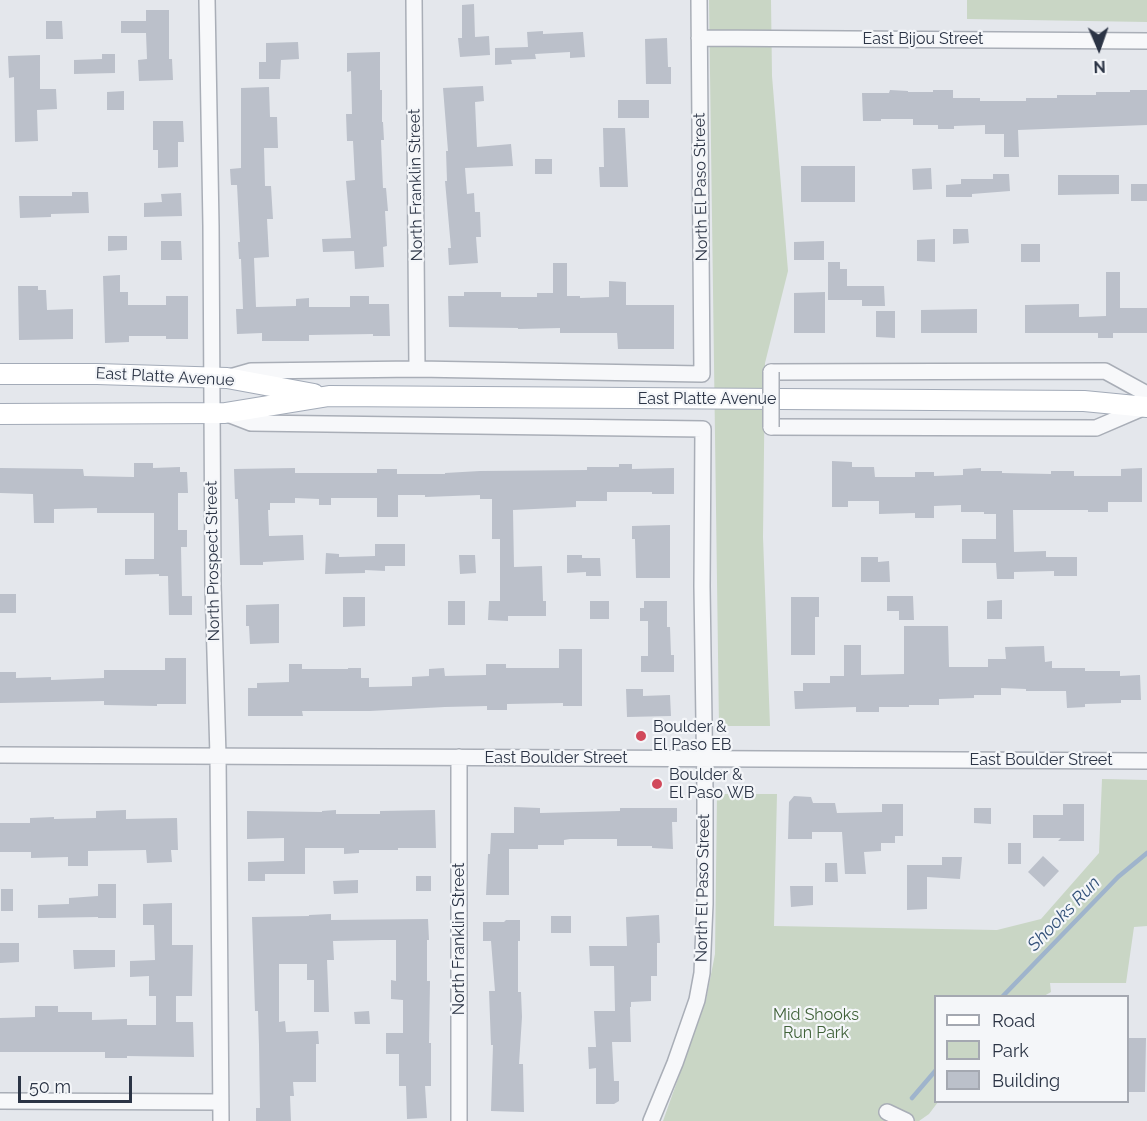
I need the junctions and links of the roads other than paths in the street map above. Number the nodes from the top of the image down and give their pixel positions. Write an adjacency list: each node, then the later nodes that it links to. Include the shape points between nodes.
1 (207, 0): 8 (street, North Prospect Street, via 211,226)
2 (414, 0): 6 (street, North Franklin Street)
3 (699, 0): 4 (street, North El Paso Street)
4 (699, 38): 5 (street, East Bijou Street); 6 (street, North El Paso Street, via 702,374)
5 (1147, 41)
6 (417, 369): 8 (street, via 251,371)
7 (0, 374): 8 (main road, East Platte Avenue)
8 (219, 378): 9 (main road, East Platte Avenue); 12 (street, North Prospect Street)
9 (329, 396): 10 (main road, East Platte Avenue); 12 (main road, East Platte Avenue)
10 (1146, 400): 10 (street, bridge, via 1105,371 771,372 771,427 1096,428)
11 (0, 414): 12 (main road, East Platte Avenue)
12 (218, 414): 14 (street, North Prospect Street, via 213,585); 16 (street, North El Paso Street, via 251,423 703,429)
13 (0, 754): 14 (street, East Boulder Street)
14 (218, 756): 15 (street, East Boulder Street); 19 (street, North Prospect Street)
15 (459, 757): 16 (street, East Boulder Street); 22 (street, North Franklin Street)
16 (704, 759): 17 (street, East Boulder Street); 23 (street, North El Paso Street, via 702,973 697,1000)
17 (1147, 761)
18 (0, 1101): 19 (street)
19 (220, 1102): 21 (street, North Prospect Street)
20 (887, 1112): 24 (street)
21 (221, 1121)
22 (459, 1121)
23 (651, 1121)
24 (906, 1121)

